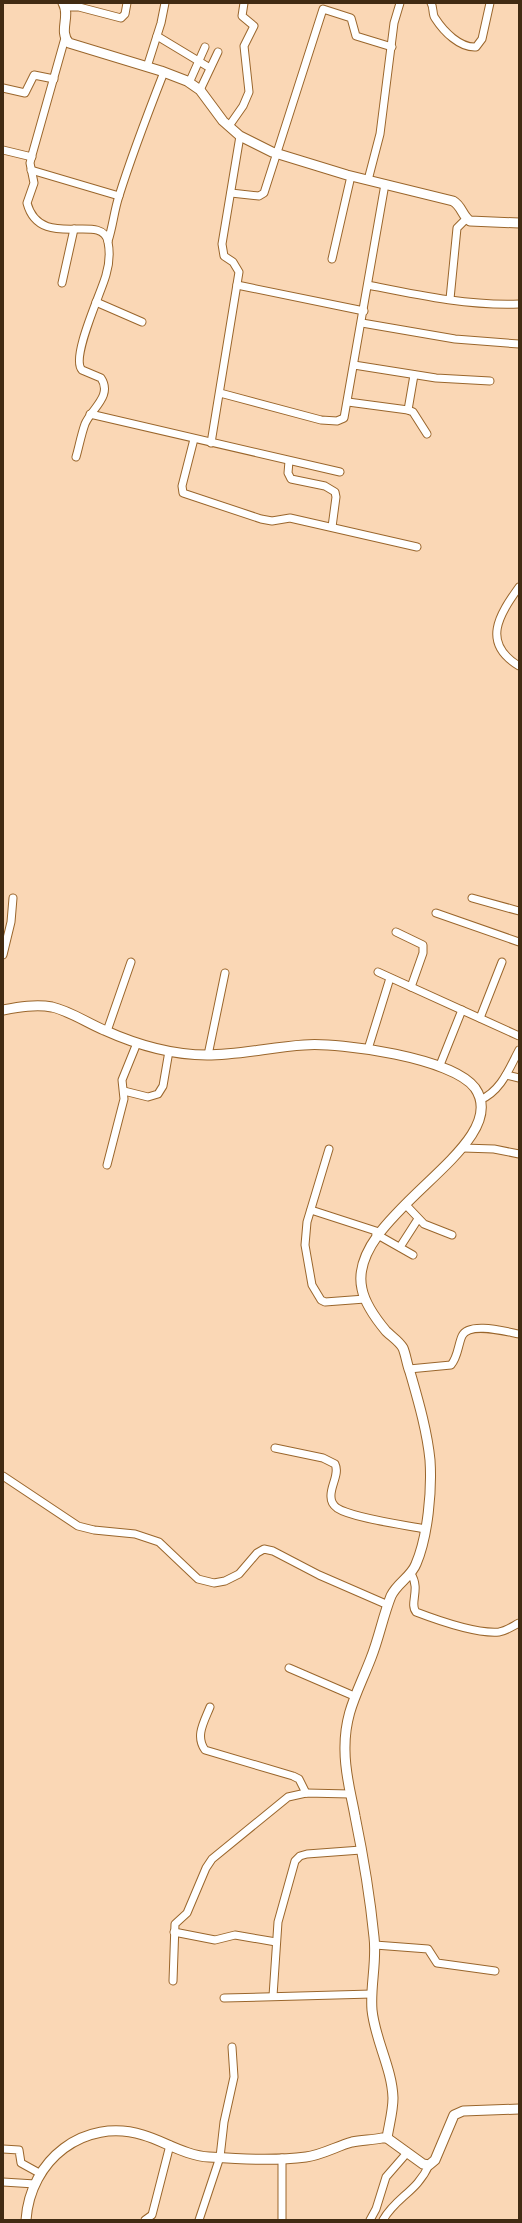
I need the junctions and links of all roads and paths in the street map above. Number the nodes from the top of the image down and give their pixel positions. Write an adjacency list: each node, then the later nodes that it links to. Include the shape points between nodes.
1 (127, 3): 7 (street, via 121,18)
2 (165, 3): 8 (street)
3 (244, 3): 21 (street, via 242,16 254,26 244,46 249,92)
4 (400, 3): 11 (street, via 394,23)
5 (431, 3): 6 (street, via 439,23 459,43 468,47 476,46 482,39)
6 (490, 3)
7 (64, 5): 9 (street)
8 (157, 36): 13 (street); 14 (street)
9 (65, 38): 14 (street, via 69,43); 17 (street)
10 (205, 47): 13 (street)
11 (392, 47): 24 (street, via 356,36 351,18 322,9); 28 (street, via 380,134)
12 (218, 52): 15 (street)
13 (199, 61): 15 (street); 18 (street)
14 (147, 67): 16 (street)
15 (210, 68): 20 (street)
16 (164, 72): 18 (street); 31 (street)
17 (54, 79): 19 (street, via 34,75 25,93); 25 (street)
18 (190, 83): 20 (street)
19 (3, 88)
20 (200, 90): 21 (street)
21 (229, 126): 22 (street)
22 (240, 136): 24 (street); 30 (street)
23 (3, 150): 25 (street)
24 (278, 154): 27 (street); 30 (street, via 262,195)
25 (32, 157): 26 (street)
26 (31, 170): 31 (street); 34 (street, via 34,183 27,203 40,224 57,230)
27 (351, 176): 28 (street); 36 (street)
28 (368, 180): 29 (street)
29 (385, 184): 32 (street, via 453,201 458,204); 39 (street)
30 (231, 192): 38 (street, via 222,252 238,266)
31 (119, 196): 35 (street)
32 (466, 219): 33 (street, via 476,222); 40 (street, via 457,228)
33 (519, 223)
34 (74, 229): 35 (street, via 101,232); 37 (street)
35 (108, 240): 41 (street, via 107,274)
36 (332, 259)
37 (62, 283)
38 (237, 285): 43 (street); 50 (street)
39 (368, 285): 40 (street); 43 (street)
40 (450, 299): 42 (street, via 503,305)
41 (96, 302): 44 (street); 53 (street, via 79,362 82,370 95,374 104,382 103,398)
42 (519, 304)
43 (364, 311): 45 (street)
44 (142, 322)
45 (362, 323): 46 (street, via 455,339); 47 (street)
46 (519, 344)
47 (354, 365): 48 (street); 51 (street)
48 (414, 375): 49 (street); 52 (street)
49 (490, 381)
50 (220, 393): 51 (street, via 321,420 344,418); 56 (street)
51 (348, 402): 52 (street)
52 (408, 410): 54 (street, via 415,415)
53 (90, 414): 55 (street); 57 (street)
54 (427, 434)
55 (194, 439): 56 (street); 60 (street, via 182,486 183,493 261,519 272,521 290,518)
56 (211, 443): 58 (street)
57 (76, 457)
58 (289, 461): 59 (street); 60 (street, via 288,473 291,479 325,486 335,492)
59 (340, 472)
60 (332, 527): 61 (street)
61 (416, 547)
62 (519, 586): 63 (street, via 498,619 497,636 503,654)
63 (519, 666)
64 (13, 898): 70 (street, via 11,922)
65 (472, 898): 66 (street)
66 (519, 911)
67 (436, 913): 69 (street)
68 (396, 932): 76 (street, via 423,944 423,953)
69 (519, 942)
70 (3, 955)
71 (131, 962): 80 (street)
72 (502, 962): 79 (street)
73 (378, 972): 75 (street)
74 (225, 973): 86 (street)
75 (390, 978): 76 (street); 83 (street)
76 (411, 987): 78 (street)
77 (3, 1010): 80 (street, via 36,1006 56,1008)
78 (462, 1010): 79 (street); 87 (street)
79 (480, 1018): 81 (street)
80 (107, 1032): 82 (street)
81 (519, 1036)
82 (137, 1043): 84 (street); 90 (street, via 122,1080)
83 (368, 1049): 86 (street, via 306,1045); 87 (street)
84 (169, 1050): 86 (street); 90 (street, via 163,1086 158,1094 148,1097)
85 (519, 1050): 88 (street)
86 (208, 1056)
87 (440, 1065): 91 (street, via 452,1070 472,1085)
88 (506, 1075): 89 (street); 91 (street, via 498,1088)
89 (519, 1078)
90 (124, 1091): 95 (street)
91 (480, 1100): 92 (street, via 477,1122)
92 (463, 1148): 94 (street); 96 (street)
93 (329, 1149): 97 (street)
94 (519, 1154)
95 (107, 1165)
96 (405, 1204): 98 (street); 99 (street)
97 (311, 1210): 99 (street); 103 (street, via 305,1246 311,1282 317,1296 321,1300 332,1302)
98 (418, 1219): 100 (street, via 430,1227); 101 (street)
99 (378, 1233): 101 (street); 103 (street, via 366,1252 361,1270 360,1280)
100 (452, 1235)
101 (400, 1247): 102 (street)
102 (413, 1255)
103 (365, 1299): 105 (street, via 387,1332 402,1346)
104 (519, 1334): 105 (street, via 496,1330 469,1330 463,1334 451,1365)
105 (409, 1369): 108 (street, via 426,1431 430,1461)
106 (275, 1448): 108 (street, via 323,1458 335,1464 337,1468 331,1497 337,1508 349,1513)
107 (3, 1476): 110 (street, via 78,1526 136,1534 159,1542 198,1579 214,1583 225,1581 239,1574 257,1553 264,1550 273,1551 319,1575)
108 (425, 1529): 109 (street, via 420,1553)
109 (411, 1574): 110 (street, via 396,1587); 111 (street, via 416,1588 413,1605 416,1612 491,1632 504,1630)
110 (388, 1605): 113 (street, via 371,1660)
111 (519, 1623)
112 (289, 1668): 113 (street)
113 (354, 1696): 116 (street, via 346,1722 345,1739)
114 (210, 1707): 115 (street, via 200,1732 199,1742 205,1750 293,1776 299,1779)
115 (306, 1793): 116 (street); 118 (street, via 296,1794 279,1804 212,1859 187,1913 175,1924)
116 (350, 1794): 117 (street)
117 (361, 1850): 119 (street, via 308,1854 300,1856 295,1861 278,1922); 120 (street)
118 (174, 1932): 119 (street, via 215,1940 236,1935); 122 (street)
119 (276, 1942): 124 (street)
120 (375, 1945): 121 (street, via 428,1949 437,1963); 123 (street, via 376,1965)
121 (495, 1971)
122 (172, 1981)
123 (372, 1994): 124 (street); 128 (street, via 375,2030 386,2062 393,2100)
124 (272, 1996): 125 (street)
125 (224, 1998)
126 (232, 2047): 132 (street, via 234,2077 224,2122)
127 (519, 2109): 134 (street, via 463,2111 454,2115 435,2160)
128 (387, 2138): 131 (street); 133 (street, via 353,2142 315,2156)
129 (170, 2145): 132 (street, via 200,2156); 135 (street, via 131,2132 86,2135 60,2151); 140 (street, via 152,2215)
130 (3, 2149): 135 (street, via 20,2150 21,2163)
131 (406, 2154): 134 (street); 142 (street, via 386,2176)
132 (220, 2157): 133 (street); 141 (street)
133 (282, 2158): 138 (street)
134 (429, 2165): 143 (street, via 422,2180 390,2209)
135 (41, 2174): 137 (street)
136 (3, 2182): 137 (street)
137 (35, 2184): 139 (street)
138 (282, 2219)
139 (26, 2220)
140 (145, 2220)
141 (199, 2220)
142 (370, 2220)
143 (382, 2220)

